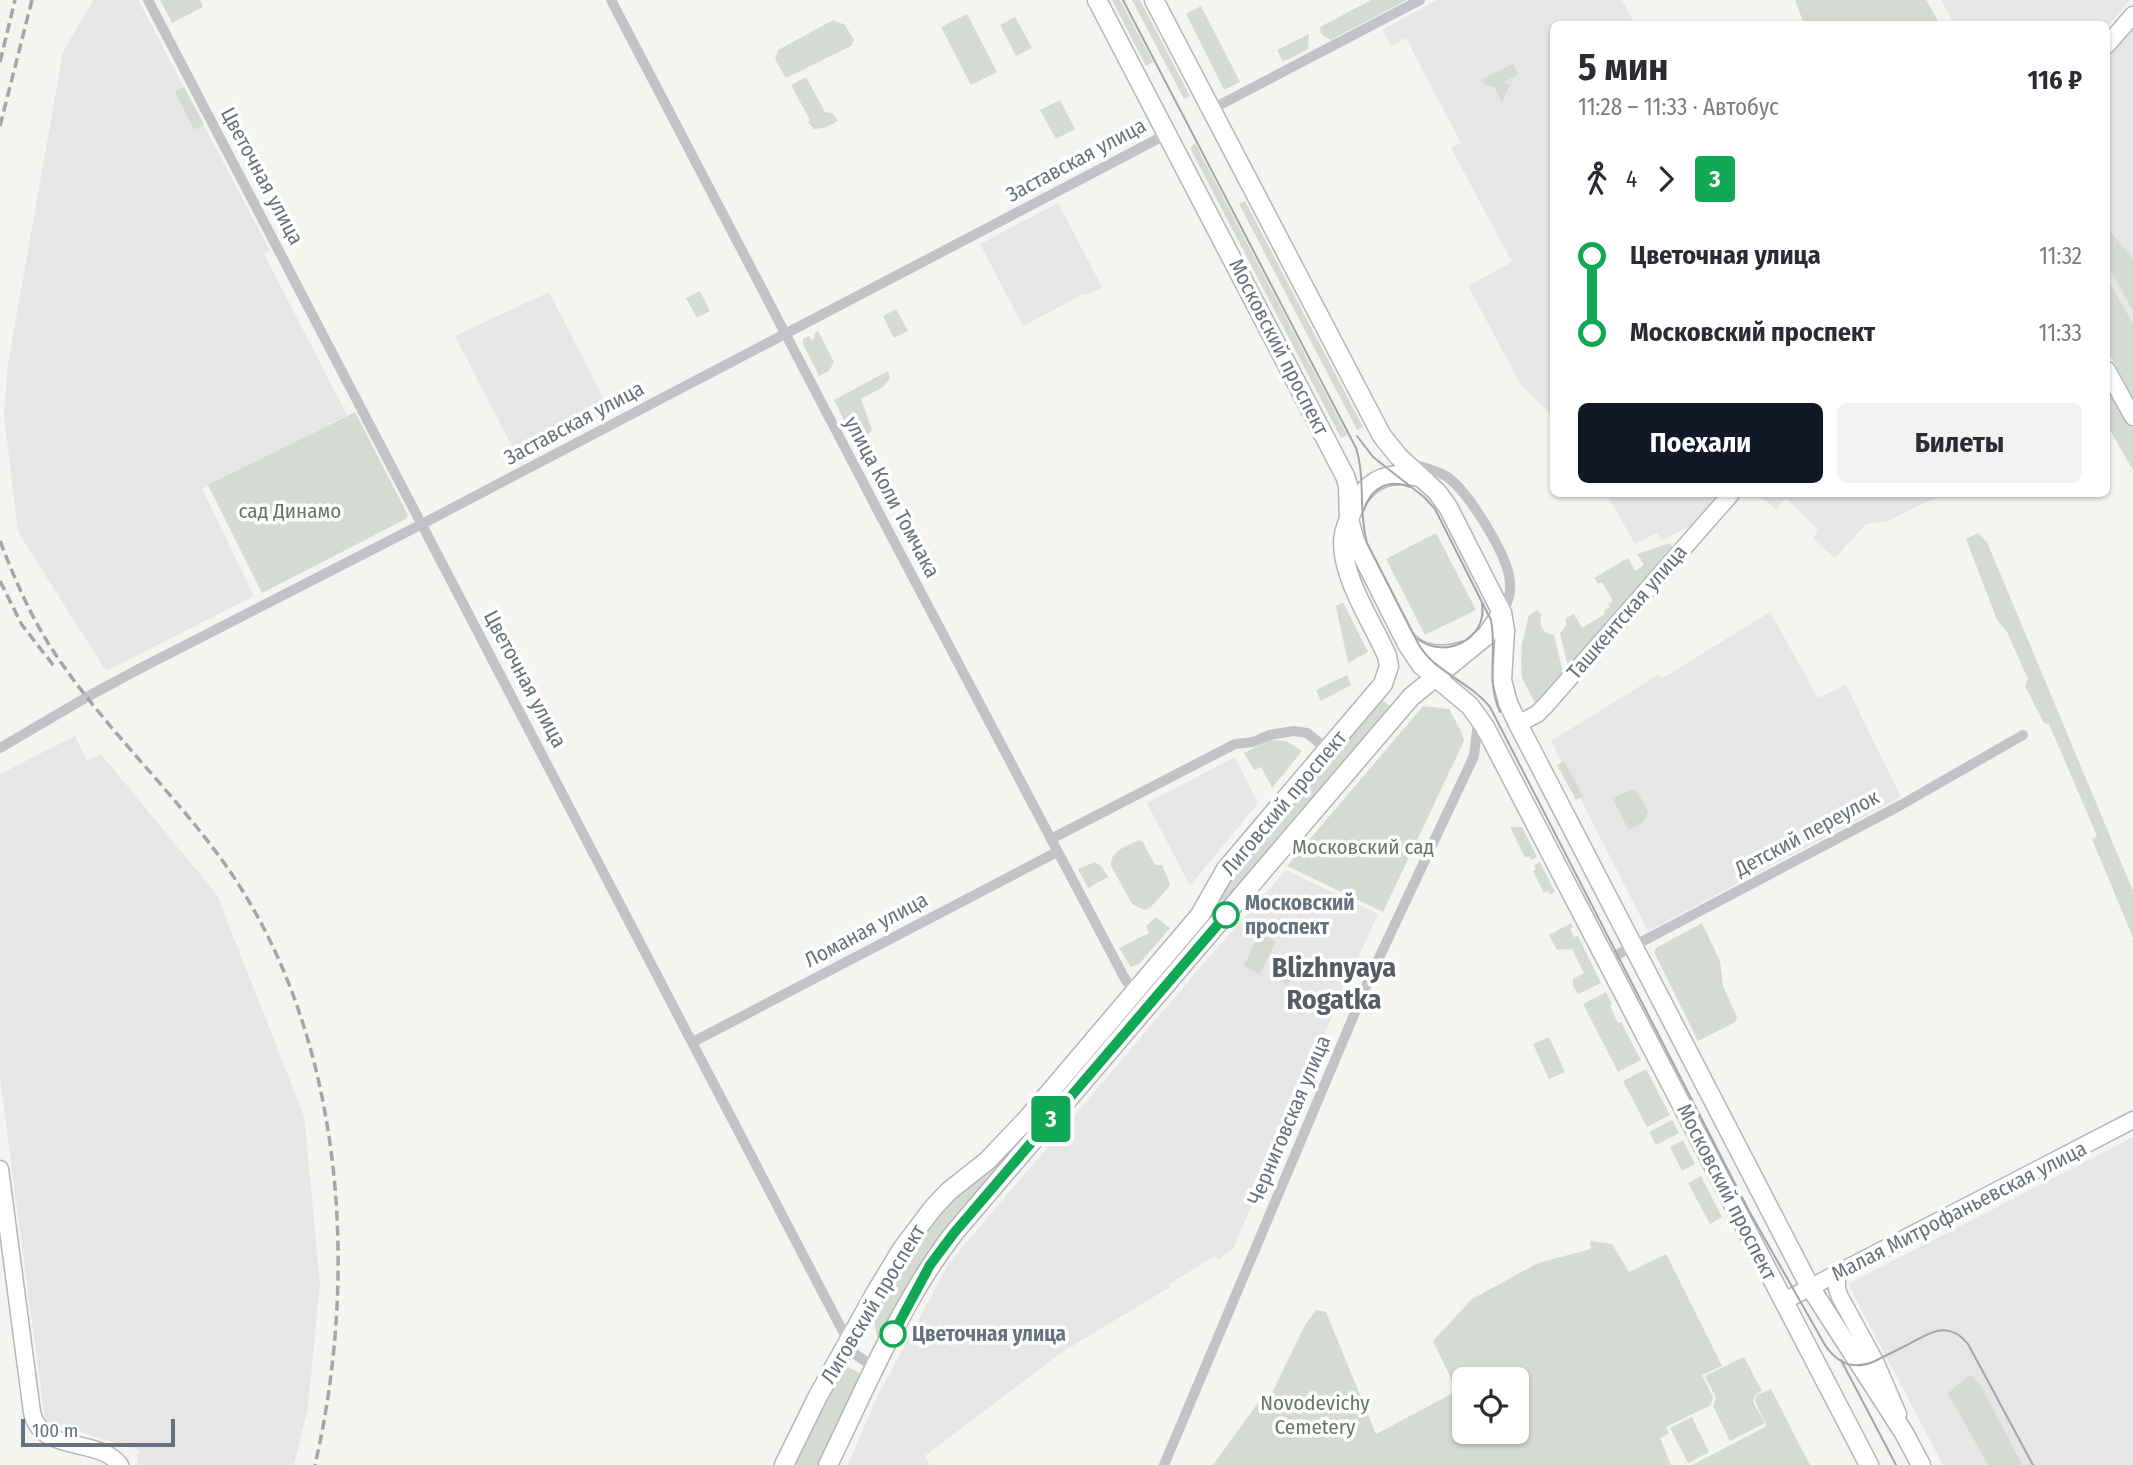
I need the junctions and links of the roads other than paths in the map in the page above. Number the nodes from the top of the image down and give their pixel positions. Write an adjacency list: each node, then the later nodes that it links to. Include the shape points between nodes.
1 (148, 0): 17 (street, Цветочная улица)
2 (611, 0): 10 (street, улица Коли Томчака)
3 (1097, 0): 9 (main road, Московский проспект)
4 (1154, 0): 8 (main road, Московский проспект)
5 (1420, 0): 8 (street)
6 (2133, 15): 7 (street)
7 (2110, 42)
8 (1212, 109): 13 (main road, Московский проспект, via 1377,426)
9 (1167, 134): 10 (street, Заставская улица); 16 (main road, Московский проспект, via 1345,476)
10 (786, 334): 17 (street, Заставская улица); 29 (street, улица Коли Томчака)
11 (2110, 375): 12 (street)
12 (2133, 417)
13 (1399, 457): 14 (main road, Московский проспект); 18 (street, via 1446,476 1468,496 1508,569 1510,599)
14 (1420, 477): 16 (main road, via 1395,474 1377,480 1361,494); 18 (main road, Московский проспект, via 1452,513)
15 (1728, 497): 23 (street, Ташкентская улица, via 1544,707)
16 (1349, 520): 19 (main road, Московский проспект, via 1360,553); 26 (main road, Лиговский проспект, via 1344,534 1347,566 1389,666 1383,684)
17 (422, 524): 25 (street, Заставская улица, via 102,688); 35 (street, Цветочная улица)
18 (1502, 612): 20 (main road, Лиговский проспект); 23 (main road, Московский проспект, via 1502,680)
19 (1402, 633): 20 (main road, via 1427,654); 21 (main road, Московский проспект, via 1416,658)
20 (1473, 648): 21 (main road, Лиговский проспект)
21 (1435, 677): 22 (main road, Московский проспект); 34 (main road, Лиговский проспект, via 1406,703)
22 (1476, 713): 27 (main road, Московский проспект); 28 (street, Черниговская улица)
23 (1518, 724): 31 (main road, Московский проспект)
24 (2022, 735): 31 (street, Детский переулок, via 1901,805)
25 (0, 748)
26 (1328, 750): 29 (street, via 1307,733 1294,731 1235,744); 33 (main road, Лиговский проспект, via 1226,869 1200,915)
27 (1498, 751): 28 (street); 32 (main road, Московский проспект)
28 (1474, 756): 47 (street, Черниговская улица, via 1370,977)
29 (1051, 839): 30 (street, улица Коли Томчака)
30 (1057, 852): 33 (street, улица Коли Томчака); 35 (street, Ломаная улица)
31 (1633, 946): 32 (street, Детский переулок); 39 (main road, Московский проспект)
32 (1607, 960): 40 (main road, Московский проспект)
33 (1134, 993): 34 (street, улица Коли Томчака); 41 (main road, Лиговский проспект, via 1006,1143 933,1208 902,1249)
34 (1147, 1006): 42 (main road, Лиговский проспект, via 930,1265)
35 (692, 1042): 41 (street, Цветочная улица)
36 (2133, 1120): 38 (street, Малая Митрофаньевская улица)
37 (0, 1170): 44 (street, via 33,1419 46,1435 101,1452)
38 (1837, 1274): 39 (street, Малая Митрофаньевская улица); 43 (street, via 1840,1297 1875,1361)
39 (1810, 1287): 40 (street, Малая Митрофаньевская улица); 43 (main road, Московский проспект)
40 (1784, 1301): 48 (main road, Московский проспект)
41 (849, 1341): 42 (street, Цветочная улица, via 856,1355); 45 (main road, Лиговский проспект)
42 (876, 1368): 46 (main road, Лиговский проспект)
43 (1904, 1433): 49 (main road, Московский проспект)
44 (120, 1465)
45 (784, 1465)
46 (828, 1465)
47 (1164, 1465)
48 (1869, 1465)
49 (1921, 1465)

